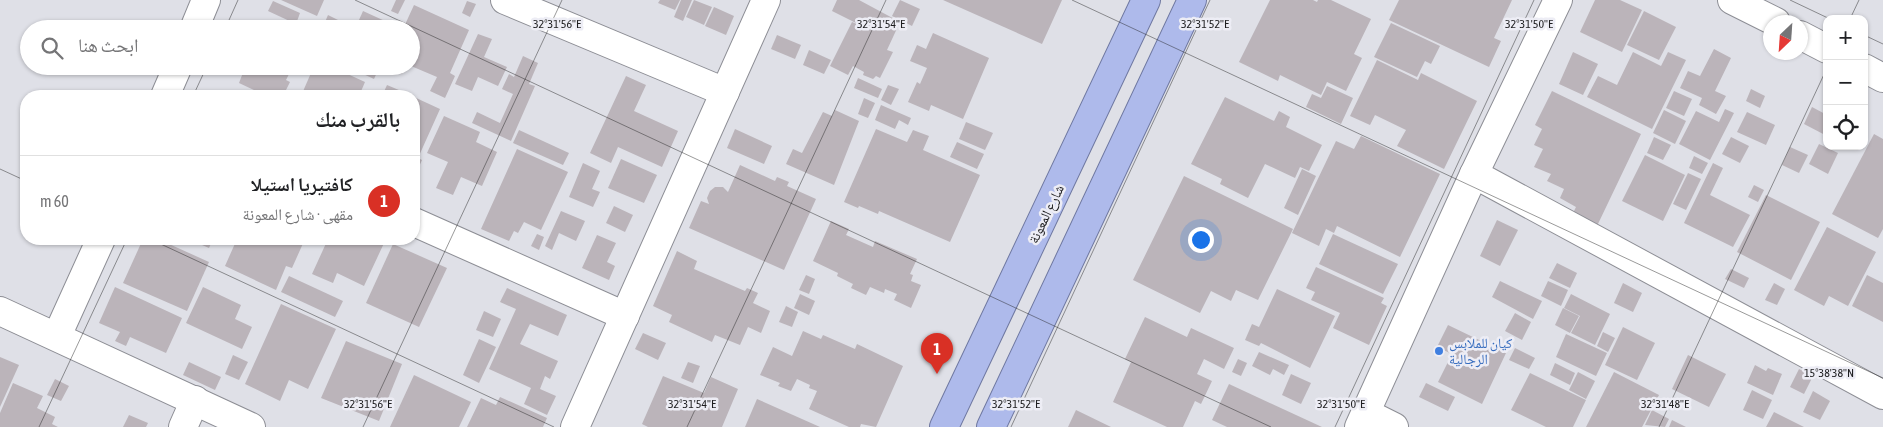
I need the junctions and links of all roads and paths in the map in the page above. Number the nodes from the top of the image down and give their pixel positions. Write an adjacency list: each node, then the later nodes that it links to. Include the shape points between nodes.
1 (206, 0): 9 (street)
2 (505, 0): 16 (street)
3 (766, 0): 16 (street)
4 (1146, 0): 29 (highway, شارع المعونة)
5 (1192, 0): 30 (highway)
6 (1558, 0): 17 (street)
7 (1732, 0): 8 (street)
8 (1763, 16)
9 (198, 20)
10 (1808, 40): 11 (street)
11 (1823, 47)
12 (1868, 70): 14 (street)
13 (174, 75): 15 (street)
14 (1883, 78)
15 (168, 90)
16 (725, 92): 21 (street)
17 (1474, 174): 23 (street); 25 (street)
18 (420, 225): 21 (street)
19 (98, 245): 22 (street)
20 (0, 312): 22 (street)
21 (625, 316): 28 (street)
22 (57, 336): 24 (street)
23 (1883, 395)
24 (195, 400): 26 (street); 27 (street)
25 (1362, 420): 31 (street)
26 (183, 427)
27 (251, 427)
28 (575, 427)
29 (944, 427)
30 (991, 427)
31 (1394, 427)

